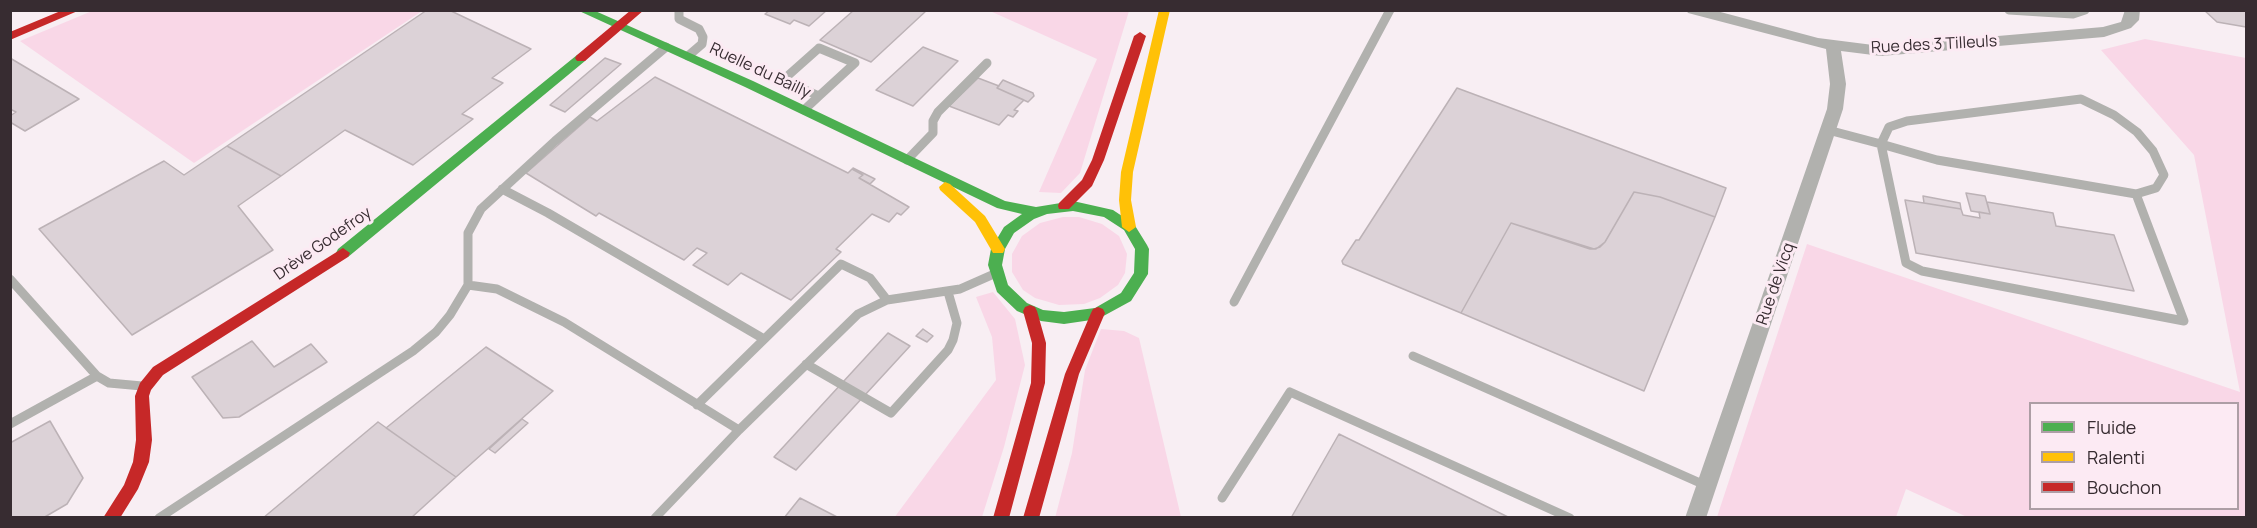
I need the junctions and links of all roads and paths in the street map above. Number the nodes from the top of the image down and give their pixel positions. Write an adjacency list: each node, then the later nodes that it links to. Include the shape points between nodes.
1 (75, 10): 13 (street)
2 (582, 10): 12 (street, Ruelle du Bailly)
3 (639, 10): 12 (street, Drève Godefroy)
4 (679, 10): 16 (lane, via 679,19 699,29 703,37 702,44)
5 (1165, 10): 28 (street, via 1129,164 1125,200)
6 (1390, 10): 35 (lane)
7 (1693, 10): 14 (street, Rue des 3 Tilleuls)
8 (2009, 10): 9 (lane, via 2073,14)
9 (2085, 10)
10 (2133, 10): 14 (street, Rue des 3 Tilleuls, via 2126,25 2095,34 1898,50)
11 (1144, 19): 26 (street, via 1098,160 1087,183)
12 (618, 26): 15 (street, Ruelle du Bailly); 42 (street, Drève Godefroy, via 352,247 295,286 175,357)
13 (10, 36)
14 (1833, 46): 20 (street, Rue de Vicq, via 1838,92)
15 (666, 47): 16 (street, Ruelle du Bailly); 24 (lane)
16 (688, 56): 19 (street, Ruelle du Bailly)
17 (987, 63): 22 (lane, via 938,112 933,133)
18 (820, 96): 18 (lane, via 834,83 855,63 819,48 783,80); 19 (lane)
19 (804, 110): 22 (street, Ruelle du Bailly)
20 (1828, 130): 21 (lane); 46 (street, Rue de Vicq)
21 (1881, 144): 25 (lane, via 1937,160); 25 (lane, via 1889,128 1907,121 2081,99 2138,132 2153,151 2164,175 2156,188); 25 (lane, via 1906,263 1922,272 2184,321)
22 (907, 160): 23 (street, Ruelle du Bailly)
23 (921, 168): 27 (street, Ruelle du Bailly, via 1002,205); 29 (street, Ruelle du Bailly, via 973,212)
24 (502, 189): 32 (lane, via 472,224 468,239); 38 (lane)
25 (2136, 194)
26 (1064, 206): 27 (street); 28 (street, via 1100,210)
27 (1036, 213): 29 (street, via 1015,225)
28 (1129, 227): 37 (street, via 1142,249 1141,274 1126,297)
29 (998, 249): 30 (street)
30 (996, 273): 33 (lane); 36 (street, via 1008,295)
31 (10, 279): 41 (lane)
32 (469, 280): 43 (lane, via 497,289 564,322); 49 (lane, via 444,323 425,342)
33 (948, 292): 34 (lane); 40 (lane, via 956,314 953,340 891,413)
34 (887, 300): 38 (lane, via 870,278 841,264); 40 (lane, via 858,314)
35 (1234, 302)
36 (1030, 311): 37 (street, via 1064,318); 51 (street, via 1039,343 1038,383)
37 (1098, 314): 52 (street, via 1072,374)
38 (764, 339): 43 (lane)
39 (1413, 356): 46 (lane)
40 (806, 364): 45 (lane)
41 (97, 376): 42 (lane, via 110,383); 44 (lane)
42 (146, 387): 48 (street, via 142,396 141,462 130,489)
43 (697, 405): 45 (lane)
44 (10, 424)
45 (739, 430): 50 (lane)
46 (1707, 486): 54 (street, Rue de Vicq)
47 (1222, 498): 53 (lane, via 1290,392)
48 (111, 518)
49 (159, 518)
50 (655, 518)
51 (1001, 518)
52 (1031, 518)
53 (1570, 518)
54 (1695, 518)

